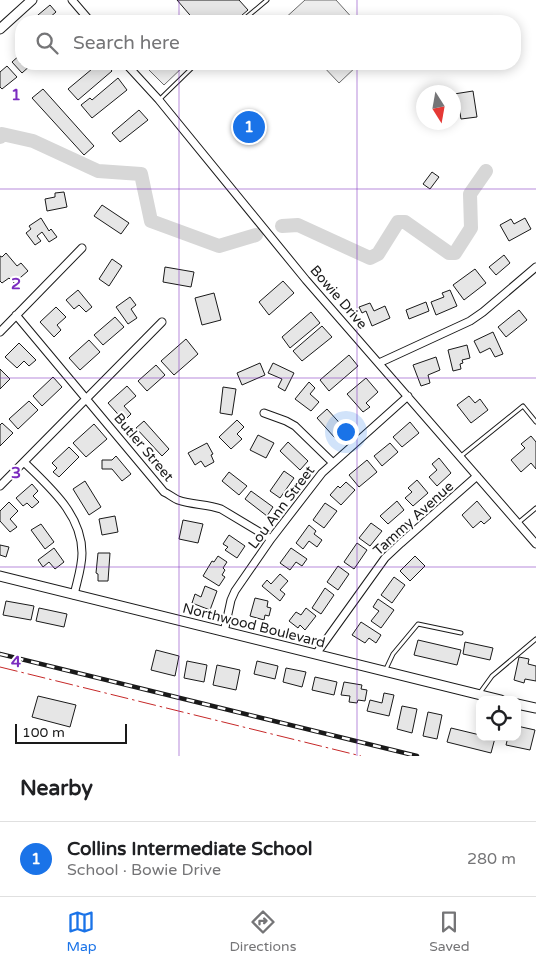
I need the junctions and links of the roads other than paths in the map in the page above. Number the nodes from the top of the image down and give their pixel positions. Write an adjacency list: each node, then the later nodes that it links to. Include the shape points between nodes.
1 (32, 0): 4 (street)
2 (72, 0): 6 (street)
3 (267, 0): 7 (lane)
4 (15, 15)
5 (15, 15): 8 (street)
6 (85, 15)
7 (249, 15)
8 (0, 29)
9 (132, 70): 11 (street, Bowie Drive)
10 (190, 70): 11 (lane)
11 (159, 100): 17 (street, Bowie Drive, via 306,280)
12 (82, 248): 14 (street)
13 (536, 267): 17 (street, via 470,322)
14 (16, 315): 16 (street); 19 (street, Butler Street)
15 (162, 322): 19 (street)
16 (0, 332)
17 (379, 363): 18 (street, Bowie Drive)
18 (408, 396): 22 (street, Bowie Drive); 24 (street, Lou Ann Street)
19 (86, 398): 23 (street); 29 (street, Butler Street, via 164,492 176,500 221,509)
20 (264, 413): 24 (street, via 295,426)
21 (536, 422): 22 (lane, via 523,406)
22 (461, 456): 25 (street, Bowie Drive)
23 (24, 462): 26 (street); 32 (street, via 65,504 76,523 82,553)
24 (333, 463): 29 (street, Lou Ann Street)
25 (478, 476): 28 (street, Bowie Drive); 36 (street, Tammy Avenue, via 385,558)
26 (0, 486)
27 (536, 508): 28 (lane)
28 (518, 523): 30 (street, Bowie Drive)
29 (271, 539): 33 (street, Lou Ann Street, via 235,592)
30 (536, 544)
31 (0, 576): 32 (street, Northwood Boulevard)
32 (74, 595): 33 (street, Northwood Boulevard)
33 (224, 632): 36 (street, Northwood Boulevard)
34 (461, 633): 37 (lane, via 418,624)
35 (536, 639): 38 (lane, via 492,676)
36 (316, 654): 37 (street, Northwood Boulevard)
37 (385, 671): 38 (street, Northwood Boulevard)
38 (479, 694): 39 (street, Northwood Boulevard)
39 (486, 696)
40 (521, 705): 41 (street)
41 (536, 708)

